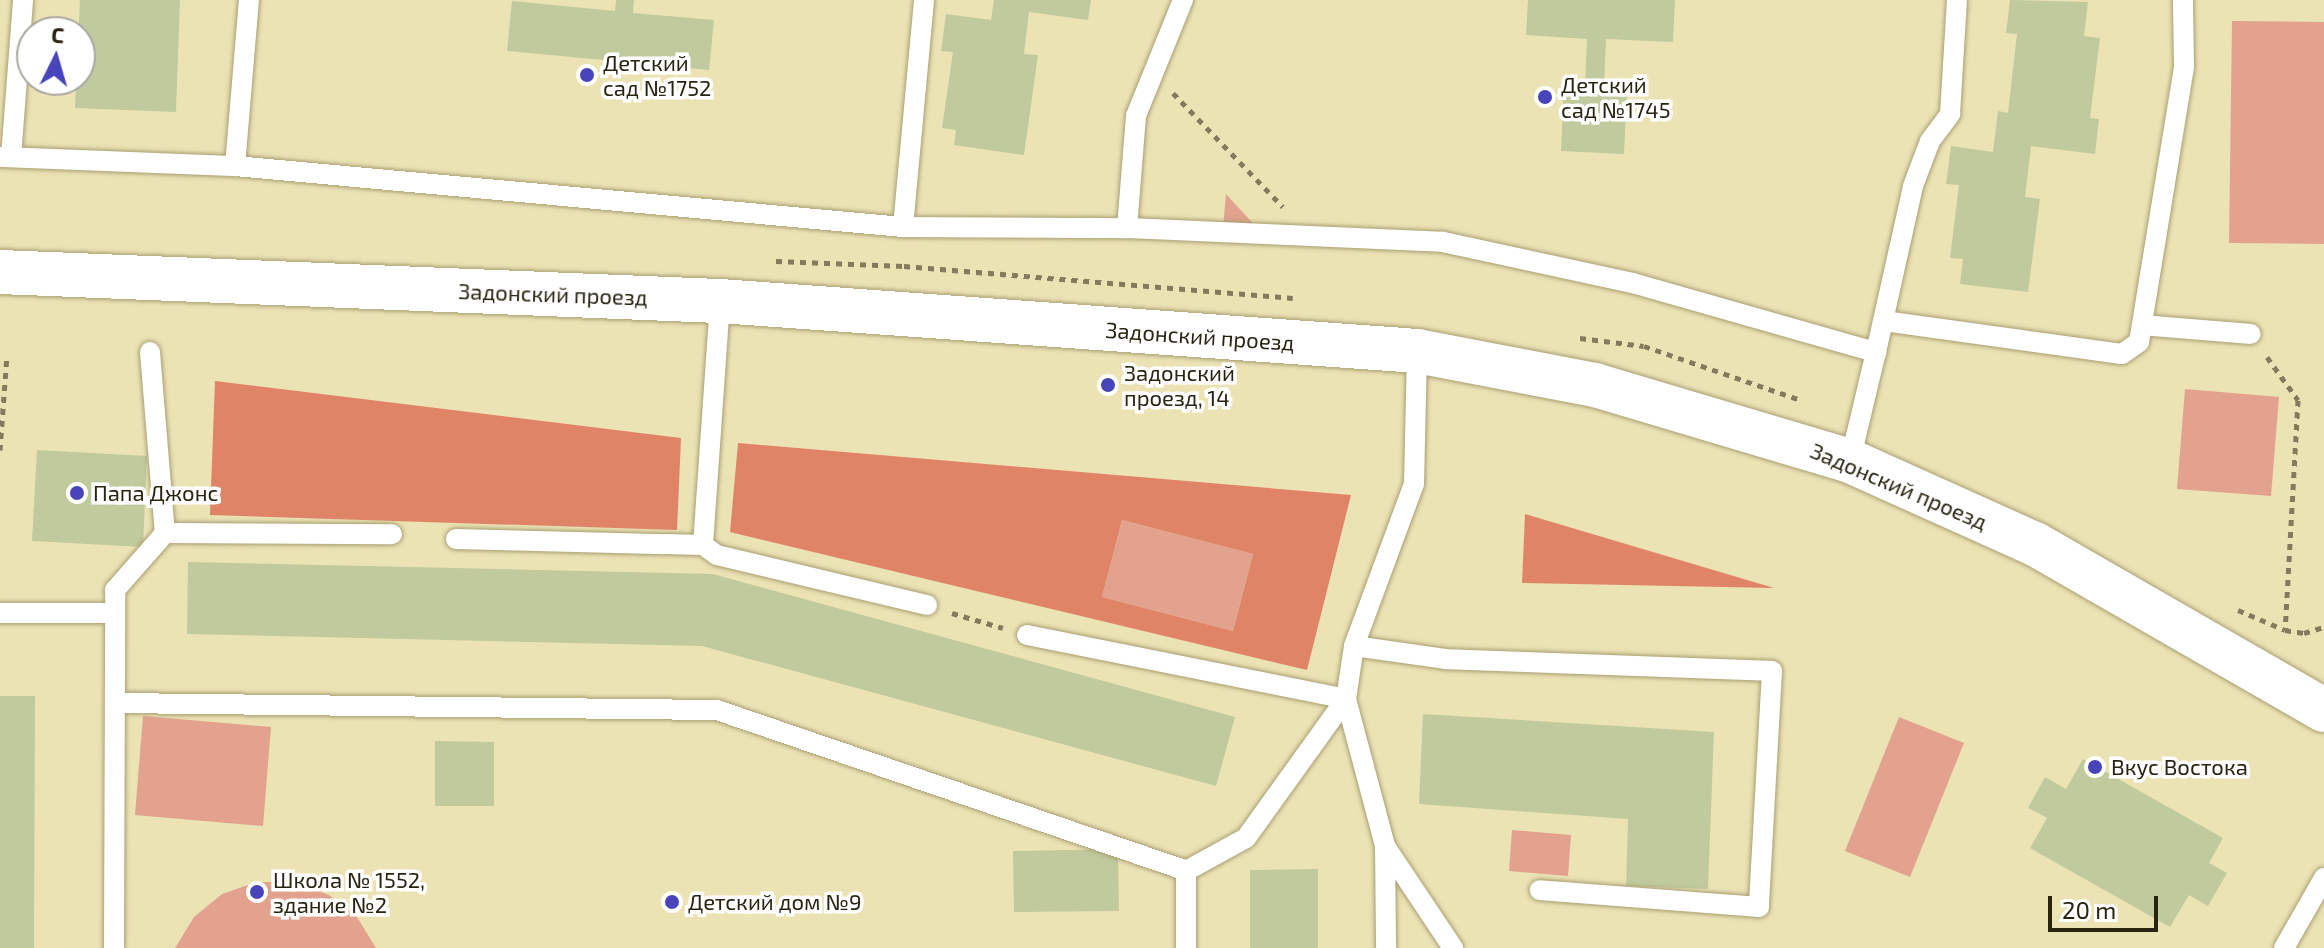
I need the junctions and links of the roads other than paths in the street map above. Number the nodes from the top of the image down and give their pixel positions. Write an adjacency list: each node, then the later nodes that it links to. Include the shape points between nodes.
1 (23, 0): 7 (lane)
2 (249, 0): 8 (lane)
3 (924, 0): 9 (lane)
4 (1183, 0): 10 (lane, via 1136,116)
5 (1957, 0): 13 (lane, via 1950,114 1930,141 1913,186)
6 (2183, 0): 14 (lane, via 2184,66)
7 (6, 157): 8 (lane)
8 (235, 166): 9 (lane)
9 (903, 227): 10 (lane)
10 (1127, 228): 18 (lane, via 1443,242 1633,283)
11 (0, 272): 12 (street, Задонский проезд)
12 (720, 301): 16 (street, Задонский проезд); 23 (lane)
13 (1884, 321): 14 (lane, via 2122,354 2139,342); 18 (lane)
14 (2142, 325): 15 (lane)
15 (2251, 334)
16 (1417, 351): 19 (street, Задонский проезд, via 1595,385); 28 (lane, via 1414,484)
17 (150, 352): 20 (lane)
18 (1876, 352): 19 (lane)
19 (1850, 461): 31 (street, Задонский проезд, via 2035,544)
20 (165, 533): 21 (lane); 26 (lane, via 115,590)
21 (392, 534)
22 (456, 539): 23 (lane)
23 (703, 545): 24 (lane, via 717,555)
24 (927, 605)
25 (0, 613): 26 (lane)
26 (115, 613): 30 (lane)
27 (1027, 635): 29 (lane)
28 (1354, 646): 29 (lane); 35 (lane, via 1445,659 1772,671 1759,907)
29 (1346, 699): 32 (lane); 33 (lane, via 1246,838)
30 (115, 703): 33 (lane, via 717,710); 36 (lane)
31 (2324, 710)
32 (1385, 846): 38 (lane); 39 (lane)
33 (1186, 871): 37 (lane)
34 (2324, 878): 40 (lane)
35 (1540, 890)
36 (114, 948)
37 (1186, 948)
38 (1386, 948)
39 (1453, 948)
40 (2284, 948)

